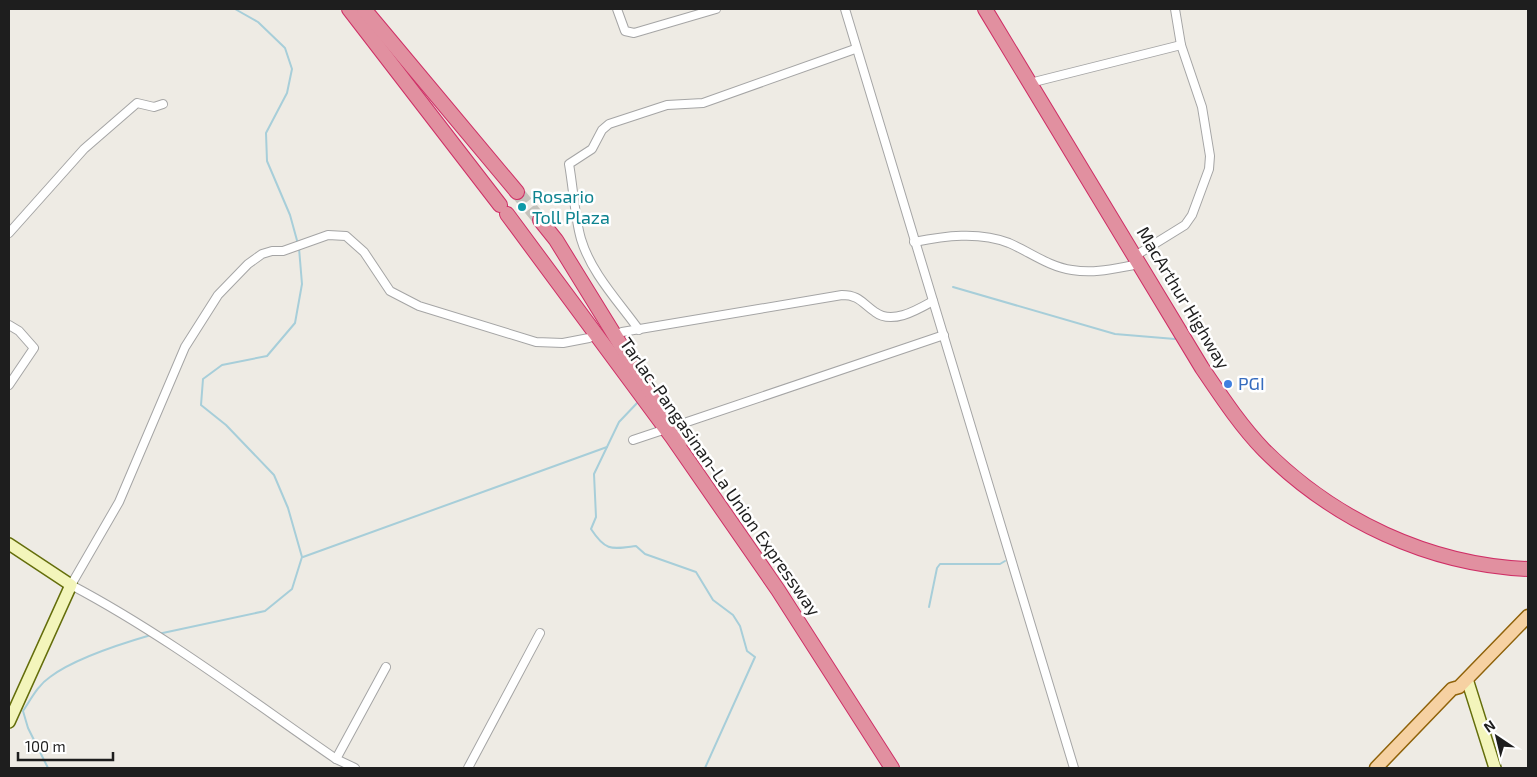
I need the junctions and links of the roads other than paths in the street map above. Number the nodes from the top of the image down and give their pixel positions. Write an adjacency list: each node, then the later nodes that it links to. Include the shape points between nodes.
1 (349, 9): 38 (highway, Tarlac-Pangasinan-La Union Expressway, via 611,352 778,590)
2 (364, 9): 12 (highway)
3 (617, 9): 4 (street, via 626,31 634,33)
4 (716, 9)
5 (845, 9): 9 (street)
6 (985, 9): 10 (highway, MacArthur Highway)
7 (1174, 9): 8 (street)
8 (1181, 45): 10 (street); 16 (street, via 1202,107 1209,169 1185,225)
9 (856, 49): 15 (street); 19 (street, via 703,103 667,105 609,124 592,149 569,164 578,229 586,253)
10 (1030, 83): 16 (highway, MacArthur Highway)
11 (163, 104): 14 (street, via 154,107 137,102 84,149)
12 (517, 192)
13 (540, 220): 39 (highway, Tarlac-Pangasinan-La Union Expressway, via 556,240 638,373 806,616)
14 (9, 233)
15 (914, 242): 16 (street, via 957,236 994,239 1053,266 1072,271 1109,271); 17 (street)
16 (1137, 260): 28 (highway, MacArthur Highway, via 1218,392 1263,448 1293,477 1341,511 1394,539 1475,563)
17 (932, 301): 19 (street, via 910,313 886,317 876,313 858,297 842,294); 21 (street)
18 (9, 325): 23 (street, via 34,348)
19 (639, 330): 20 (street)
20 (622, 332)
21 (944, 335): 24 (street); 40 (street)
22 (590, 338): 29 (street, via 563,343 536,342 419,306 390,291 364,252 346,236 328,235 293,248 262,254 218,295 185,348 119,502)
23 (9, 386)
24 (687, 422)
25 (660, 431): 26 (street)
26 (633, 440)
27 (9, 544): 29 (street)
28 (1528, 569)
29 (71, 585): 34 (street); 35 (street, via 162,639)
30 (1528, 616): 33 (main road)
31 (540, 633): 37 (street)
32 (386, 667): 35 (street)
33 (1463, 683): 41 (main road, via 1452,689); 42 (main road, via 1456,695); 43 (street)
34 (9, 722)
35 (336, 759): 36 (street)
36 (356, 768)
37 (468, 768)
38 (892, 768)
39 (902, 768)
40 (1074, 768)
41 (1376, 768)
42 (1384, 768)
43 (1495, 768)

